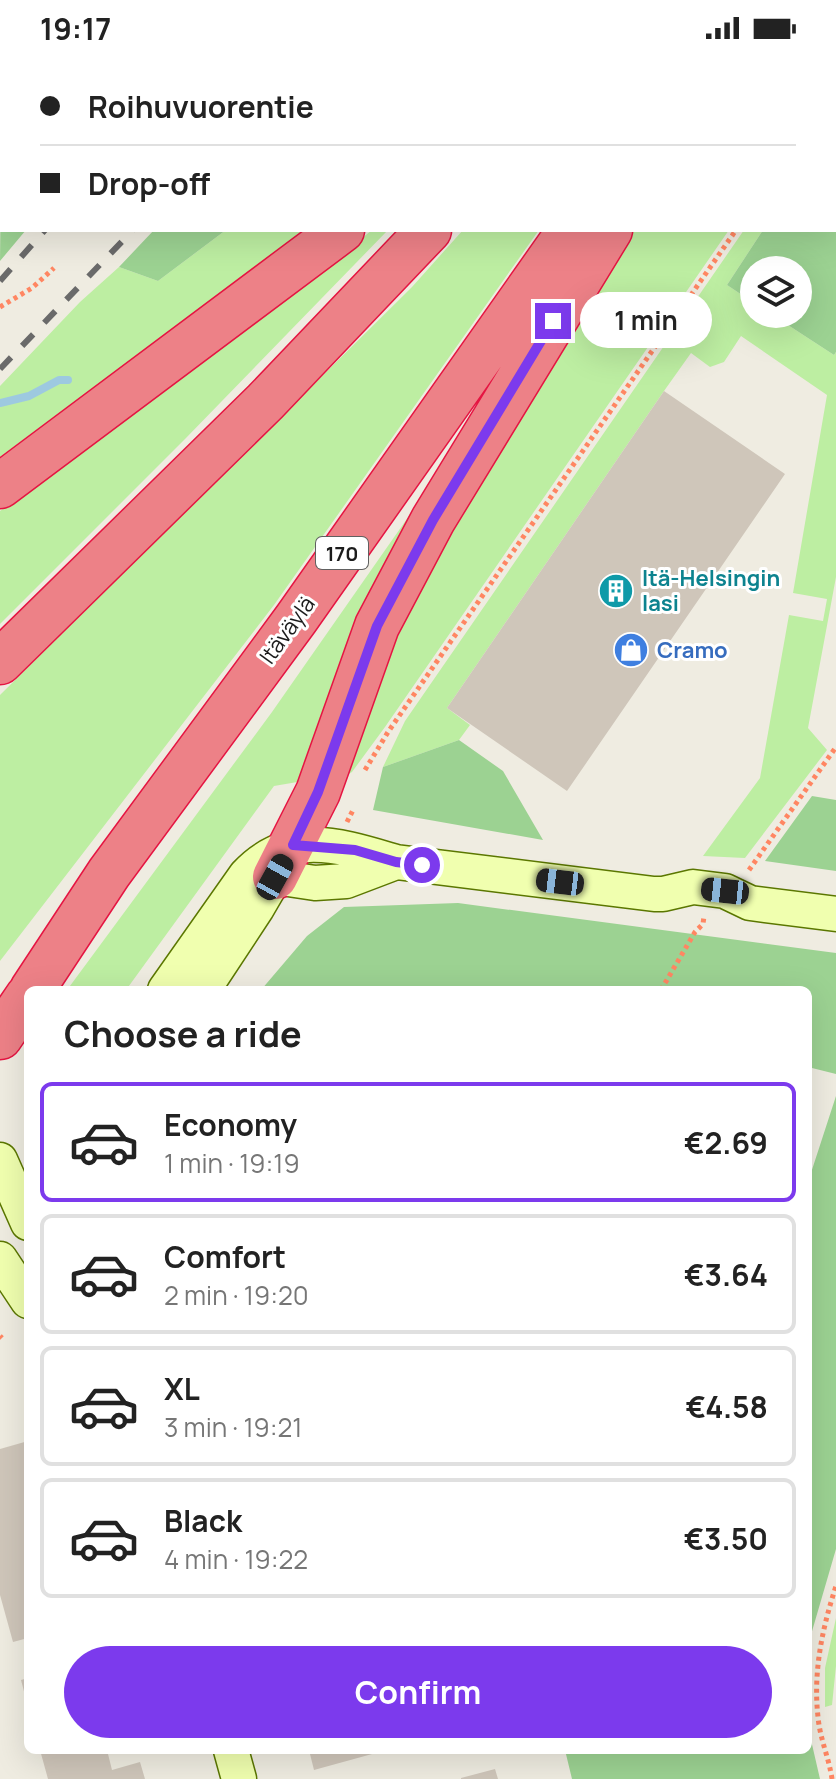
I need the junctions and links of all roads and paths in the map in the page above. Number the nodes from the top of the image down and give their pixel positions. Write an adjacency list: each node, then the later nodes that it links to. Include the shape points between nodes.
1 (339, 232): 8 (highway)
2 (427, 232): 9 (highway, via 265,402)
3 (569, 232): 16 (highway, Itäväylä / 170, via 296,619)
4 (609, 232): 12 (highway, via 433,520 384,613 318,792)
5 (735, 232): 11 (path)
6 (54, 268): 7 (path)
7 (0, 307)
8 (0, 486)
9 (0, 662)
10 (836, 747): 13 (path)
11 (363, 773)
12 (284, 861): 13 (main road, via 355,850 396,862 663,894 693,887); 17 (main road, via 261,859 246,875); 18 (main road)
13 (748, 889): 14 (main road)
14 (836, 914)
15 (703, 924): 19 (path)
16 (27, 986)
17 (168, 986)
18 (206, 986)
19 (663, 986)
20 (24, 990): 21 (highway, Itäväylä / 170)
21 (12, 1006)
22 (0, 1160): 23 (main road)
23 (18, 1210)
24 (836, 1586): 27 (path, via 816,1673 818,1718)
25 (232, 1754): 26 (main road)
26 (239, 1779)
27 (832, 1779)

